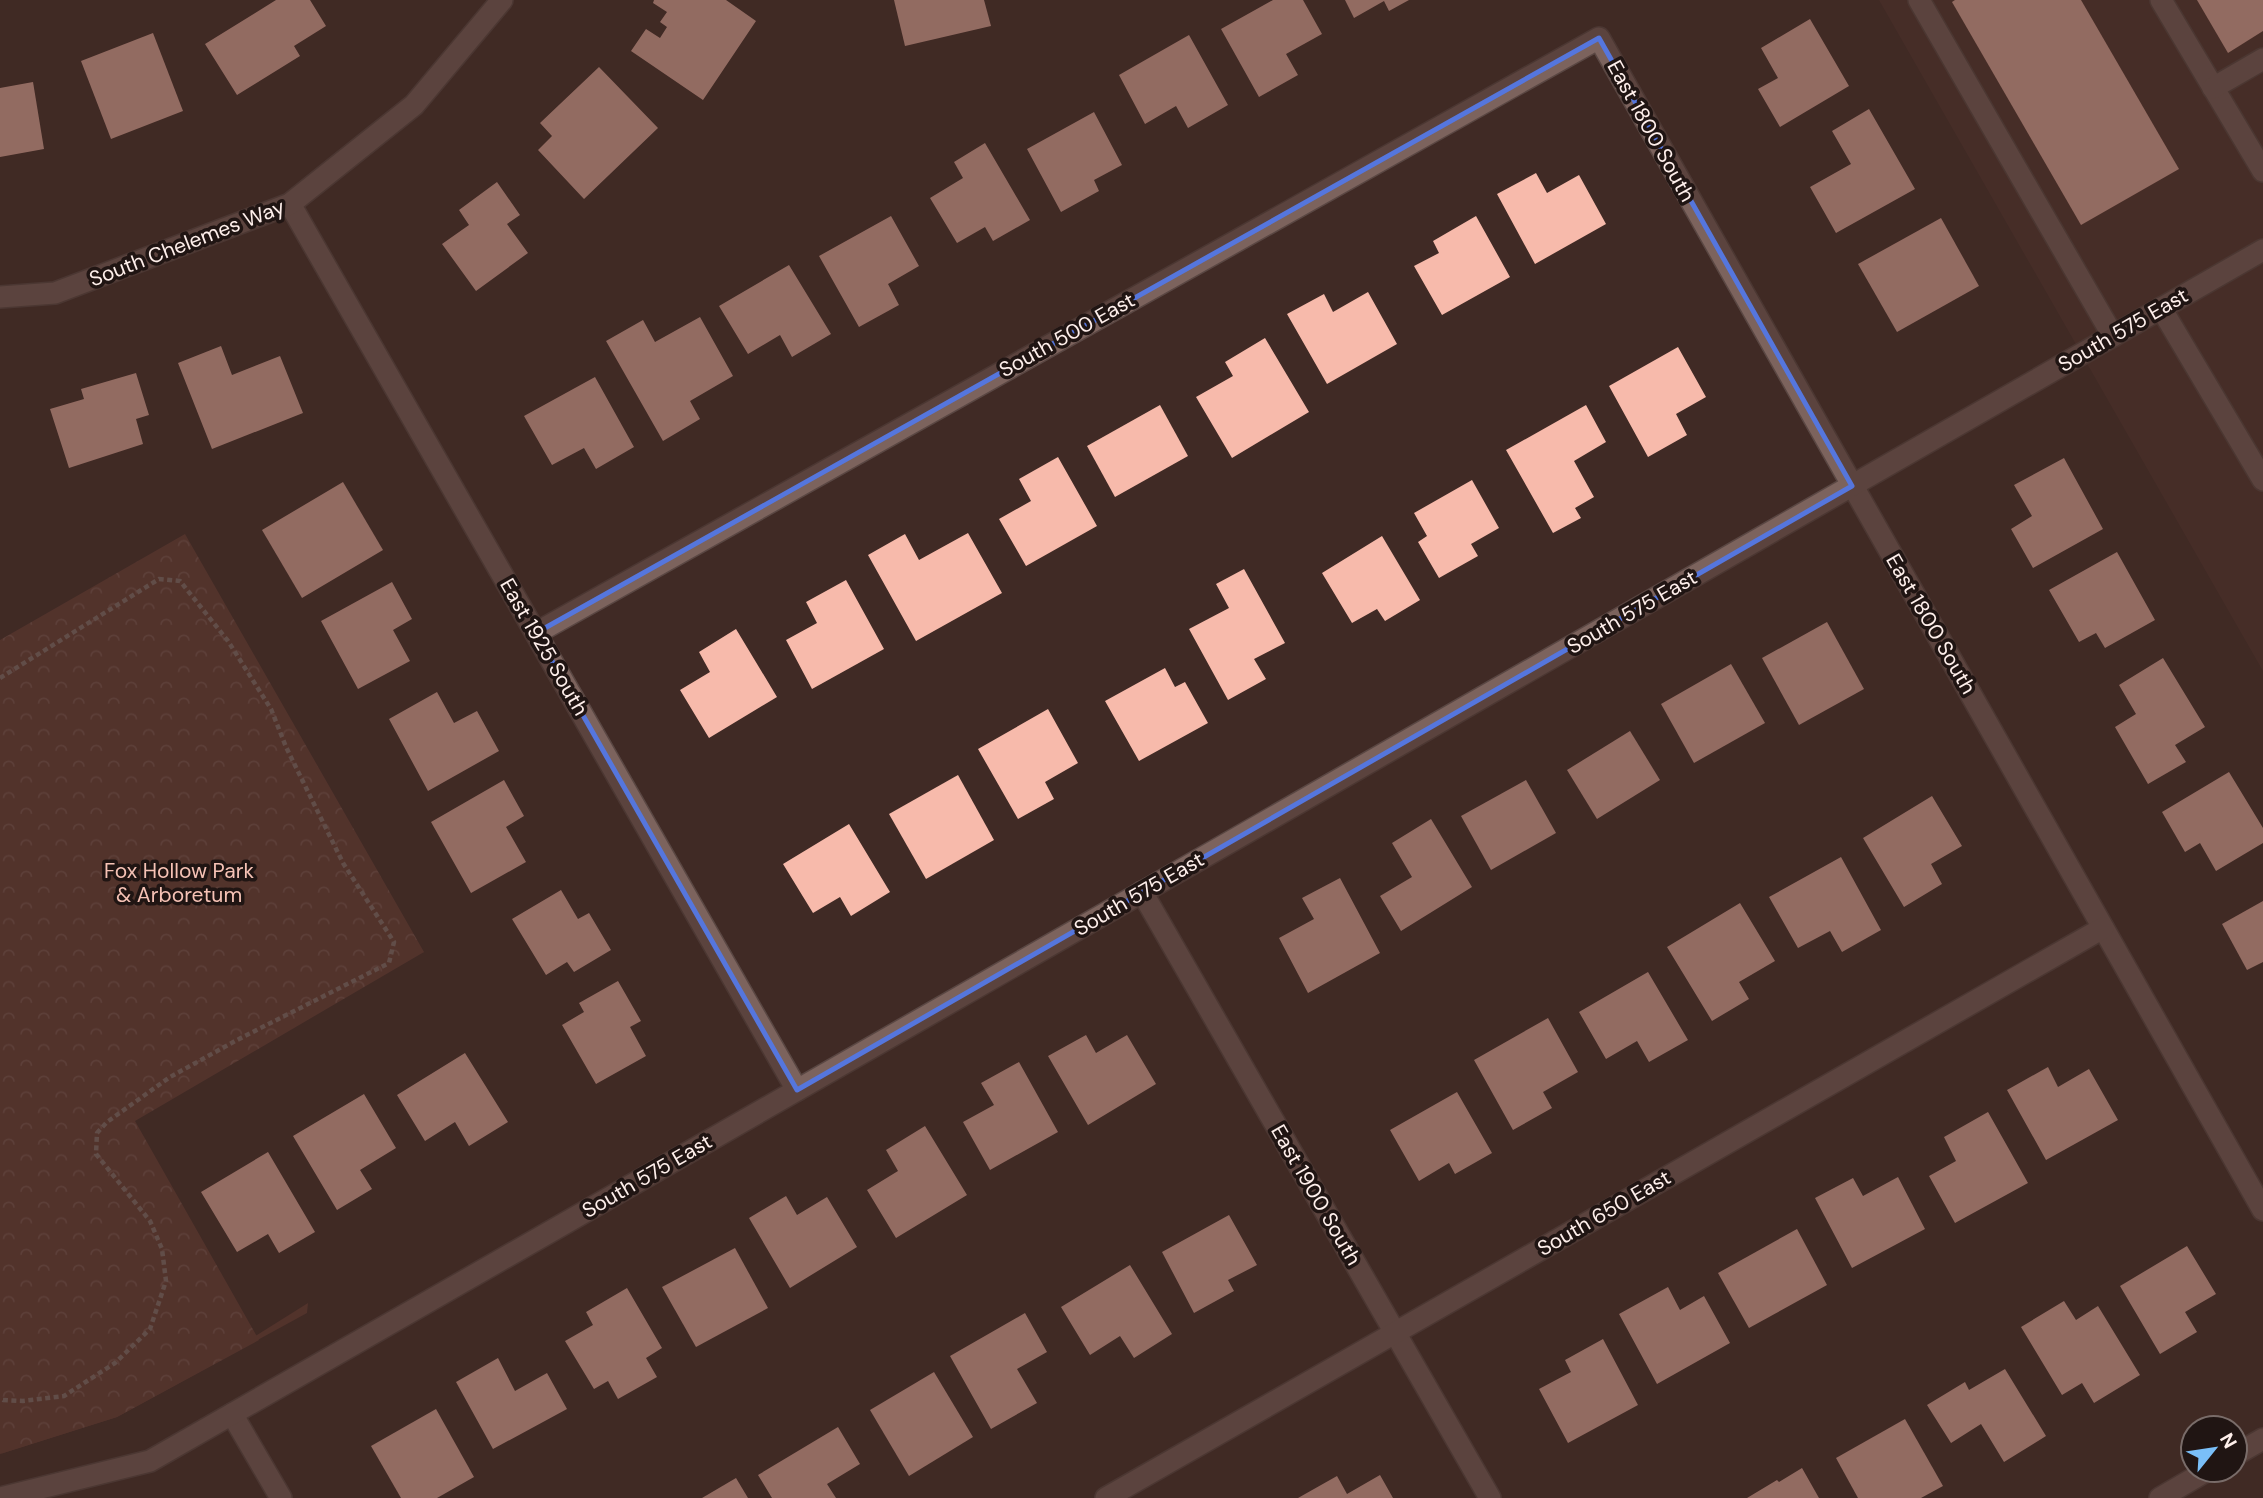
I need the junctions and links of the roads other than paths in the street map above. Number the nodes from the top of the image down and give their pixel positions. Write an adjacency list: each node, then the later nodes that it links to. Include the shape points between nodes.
1 (502, 0): 8 (street, South Chelemes Way, via 414,105)
2 (1919, 0): 12 (street)
3 (2161, 0): 6 (street)
4 (1599, 38): 14 (street, East 1800 South); 15 (street, South 500 East)
5 (2263, 60): 6 (street)
6 (2213, 88): 7 (street)
7 (2263, 171)
8 (290, 204): 10 (street, South Chelemes Way, via 55,293); 15 (street, East 1925 South)
9 (2263, 250): 11 (street, South 575 East)
10 (0, 297)
11 (2161, 308): 12 (street, South 575 East); 13 (street)
12 (2113, 336): 14 (street, South 575 East)
13 (2263, 480)
14 (1852, 485): 16 (street, South 575 East); 17 (street, East 1800 South)
15 (536, 633): 18 (street, East 1925 South)
16 (1142, 892): 18 (street, South 575 East); 20 (street, East 1900 South)
17 (2103, 928): 19 (street, East 1800 South); 20 (street, South 650 East)
18 (797, 1090): 21 (street, South 575 East)
19 (2263, 1210)
20 (1395, 1333): 25 (street, South 650 East); 26 (street, East 1900 South)
21 (232, 1414): 23 (street, South 575 East, via 150,1461); 24 (street)
22 (2184, 1484): 27 (street)
23 (0, 1498)
24 (281, 1498)
25 (1106, 1498)
26 (1490, 1498)
27 (2160, 1498)

